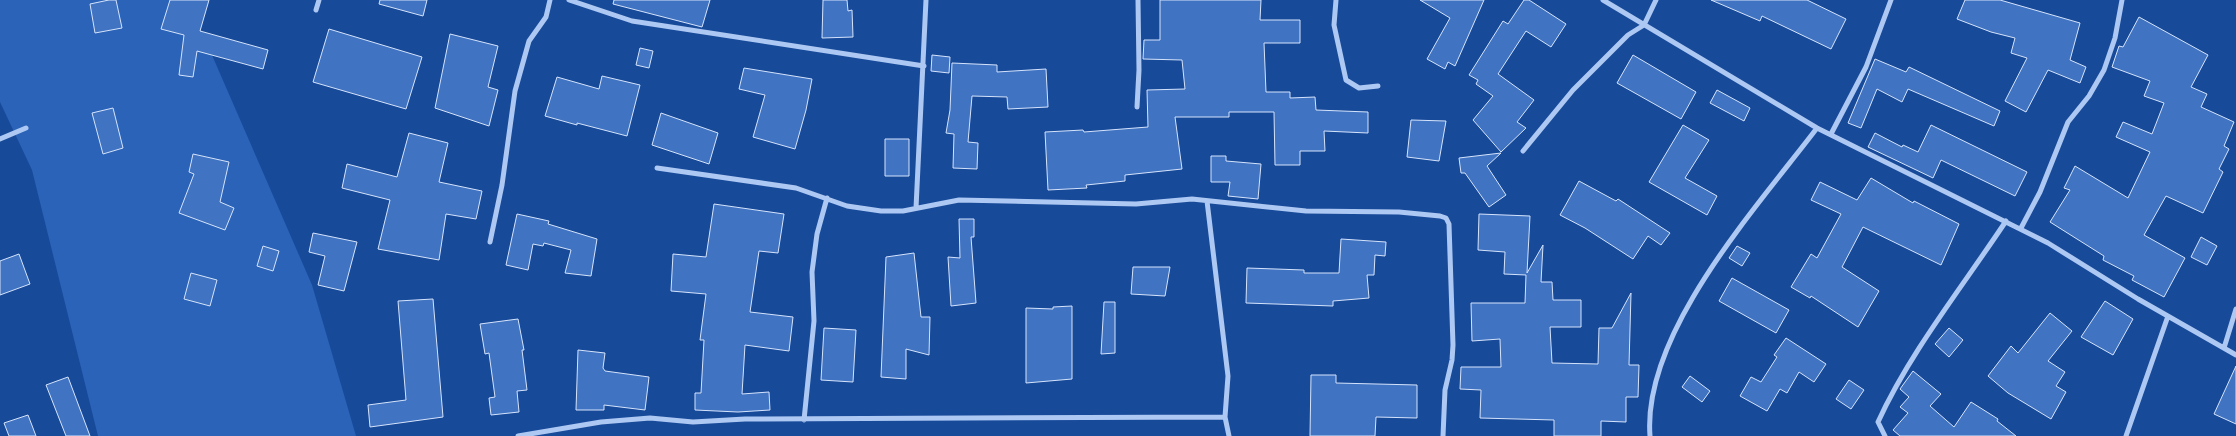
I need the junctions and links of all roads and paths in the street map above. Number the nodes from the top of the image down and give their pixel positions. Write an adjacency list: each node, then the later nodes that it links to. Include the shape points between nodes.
1 (319, 0): 11 (street)
2 (550, 0): 27 (street, via 546,16 529,41 515,91 502,185)
3 (568, 0): 13 (street, via 632,21)
4 (926, 0): 13 (street)
5 (1138, 0): 15 (street)
6 (1336, 0): 14 (street, via 1334,25 1346,80 1359,88)
7 (1603, 0): 12 (street)
8 (1656, 0): 12 (street)
9 (1891, 0): 18 (street, via 1866,67)
10 (2122, 0): 26 (street, via 2115,38 2104,70 2068,122 2040,192)
11 (316, 10)
12 (1644, 25): 17 (street); 20 (street, via 1628,35 1573,90)
13 (924, 66): 24 (street)
14 (1378, 86)
15 (1137, 107)
16 (26, 128): 19 (street)
17 (1817, 128): 18 (street); 37 (street, via 1705,277 1688,306 1664,354 1655,382 1648,416)
18 (1831, 134): 25 (street)
19 (0, 139)
20 (1523, 151)
21 (656, 168): 22 (street, via 796,188)
22 (827, 198): 24 (street, via 847,206 881,211); 33 (street, via 817,234 812,272 814,321)
23 (1207, 201): 24 (street, via 1192,199 1136,204 959,200); 32 (street, via 1228,376); 36 (street, via 1306,211 1399,212 1446,218 1451,239 1453,345 1445,390)
24 (916, 208)
25 (2006, 222): 26 (street); 38 (street, via 1891,393 1878,422)
26 (2021, 228): 29 (street)
27 (490, 242)
28 (2236, 309): 30 (street)
29 (2168, 316): 30 (street); 39 (street)
30 (2224, 348): 31 (street)
31 (2236, 355)
32 (1226, 417): 33 (street); 35 (street)
33 (804, 420): 34 (street, via 693,422 650,418 601,422)
34 (518, 436)
35 (1229, 436)
36 (1443, 436)
37 (1650, 436)
38 (1885, 436)
39 (2126, 436)

